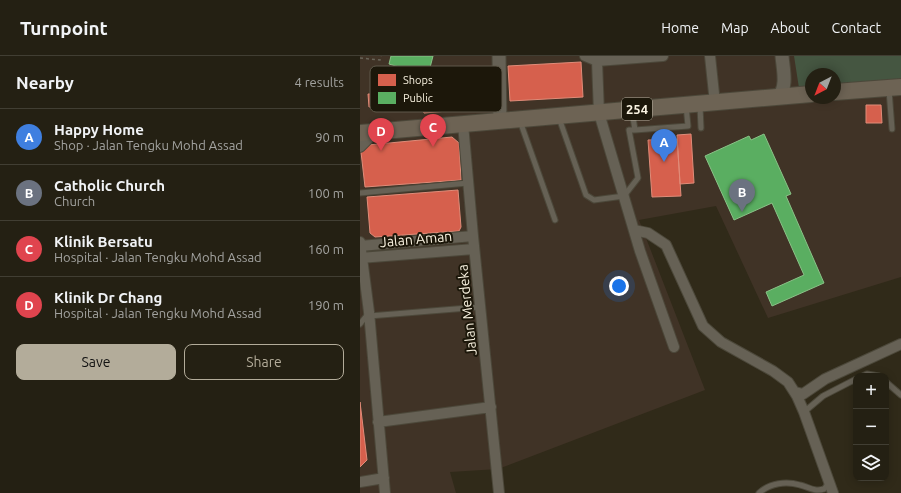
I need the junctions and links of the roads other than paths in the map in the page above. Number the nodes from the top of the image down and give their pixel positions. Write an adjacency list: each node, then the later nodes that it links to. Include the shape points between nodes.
1 (499, 56): 7 (street)
2 (585, 56): 6 (street)
3 (663, 56): 6 (street)
4 (710, 56): 12 (street)
5 (782, 56): 11 (street, via 784,87)
6 (597, 61): 15 (street)
7 (499, 66)
8 (895, 87): 9 (main road); 21 (lane)
9 (841, 92)
10 (805, 95): 11 (main road, 254)
11 (778, 97): 12 (main road, 254)
12 (700, 104): 13 (main road, 254); 20 (lane); 22 (lane, via 688,126)
13 (632, 110): 15 (main road, 254); 22 (lane)
14 (500, 112): 18 (street)
15 (599, 113): 16 (main road, 254); 27 (street)
16 (558, 116): 17 (main road, 254); 27 (lane, via 586,194 594,200)
17 (520, 120): 18 (main road, 254); 28 (lane)
18 (500, 121): 19 (main road, 254)
19 (463, 124): 23 (main road, 254); 25 (street, Jalan Merdeka)
20 (701, 128)
21 (892, 129)
22 (635, 130): 27 (lane, via 629,130 638,178)
23 (367, 132): 24 (street)
24 (360, 147)
25 (468, 183): 26 (lane); 30 (street, Jalan Merdeka)
26 (360, 193)
27 (624, 196): 29 (street)
28 (555, 220)
29 (634, 230): 39 (street); 42 (street, via 648,232 666,245 703,326 721,342 773,371 788,382)
30 (473, 236): 32 (street, Jalan Aman); 33 (street, Jalan Merdeka)
31 (360, 242): 32 (street)
32 (360, 246): 34 (street)
33 (474, 249): 34 (street, Jalan Aman); 35 (street, Jalan Merdeka)
34 (361, 258): 36 (street)
35 (480, 307): 36 (lane); 44 (street, Jalan Merdeka)
36 (369, 314): 37 (lane); 46 (street)
37 (360, 324)
38 (901, 344): 42 (street, via 825,379 803,394)
39 (674, 347)
40 (853, 381): 45 (lane, via 823,396)
41 (889, 385): 43 (lane)
42 (796, 394): 45 (street)
43 (901, 395)
44 (491, 407): 46 (street); 51 (street, Jalan Merdeka)
45 (804, 412): 49 (street)
46 (378, 422): 47 (street)
47 (384, 478): 48 (street); 50 (street)
48 (360, 482)
49 (830, 482): 52 (lane, via 818,491 800,484 785,483 769,485); 53 (street)
50 (386, 493)
51 (499, 493)
52 (759, 493)
53 (834, 493)

